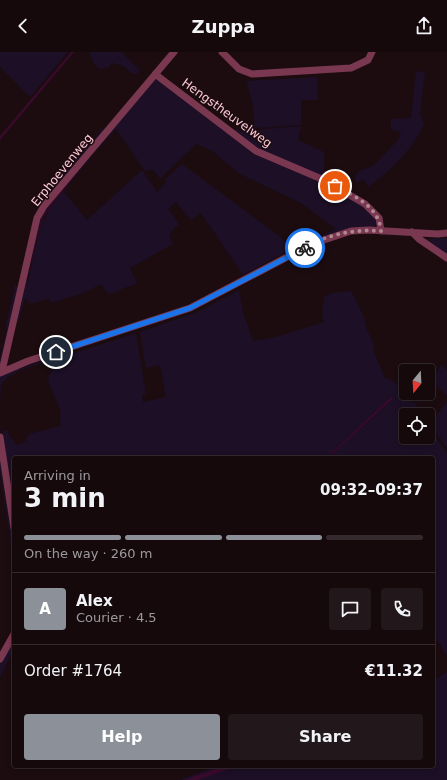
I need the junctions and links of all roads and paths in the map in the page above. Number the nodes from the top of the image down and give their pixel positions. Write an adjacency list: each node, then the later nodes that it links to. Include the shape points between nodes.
1 (174, 52): 4 (street, Erphoevenweg)
2 (222, 52): 3 (street, via 239,69 252,74 351,68 368,60)
3 (372, 52)
4 (155, 74): 5 (street, Hengstheuvelweg, via 256,151 324,180 365,204 379,218); 9 (street, Erphoevenweg, via 44,206 37,218)
5 (381, 231): 6 (street); 9 (street, via 351,231 327,238 190,308)
6 (412, 232): 7 (street); 8 (street)
7 (447, 233)
8 (447, 258)
9 (1, 372)
10 (0, 437): 11 (street)
11 (12, 515)
12 (12, 638): 14 (street)
13 (0, 644): 14 (street)
14 (5, 651): 15 (street)
15 (0, 660)

